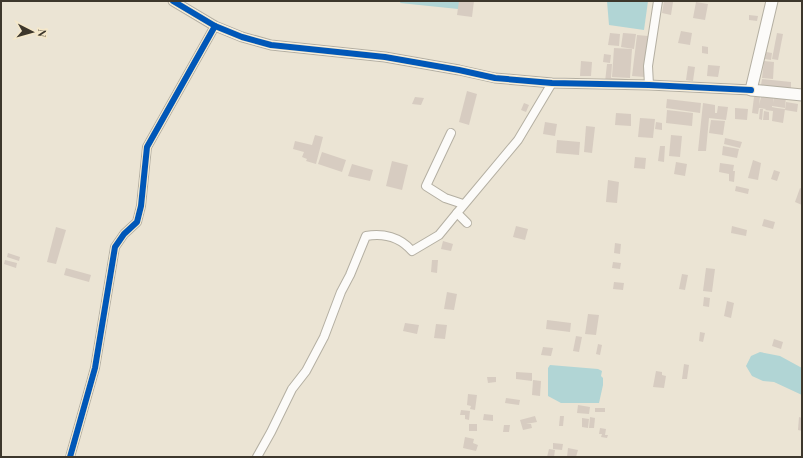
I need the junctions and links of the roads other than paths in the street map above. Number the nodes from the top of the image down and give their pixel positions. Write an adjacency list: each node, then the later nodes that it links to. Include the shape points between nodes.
1 (173, 1): 4 (street)
2 (658, 1): 6 (street, via 649,60)
3 (772, 1): 7 (main road)
4 (215, 26): 5 (street, via 271,45 385,57 495,78); 13 (street, via 147,147 140,211 137,222 114,247 95,368)
5 (552, 83): 6 (street); 10 (street, via 518,140)
6 (649, 85): 7 (street)
7 (751, 90): 8 (main road)
8 (802, 95)
9 (451, 133): 10 (street, via 426,186 445,198)
10 (463, 204): 11 (street)
11 (456, 213): 12 (street); 14 (street, via 439,235 412,251 407,245 390,236 366,236 324,337 306,372 292,389)
12 (467, 223)
13 (70, 457)
14 (257, 457)

